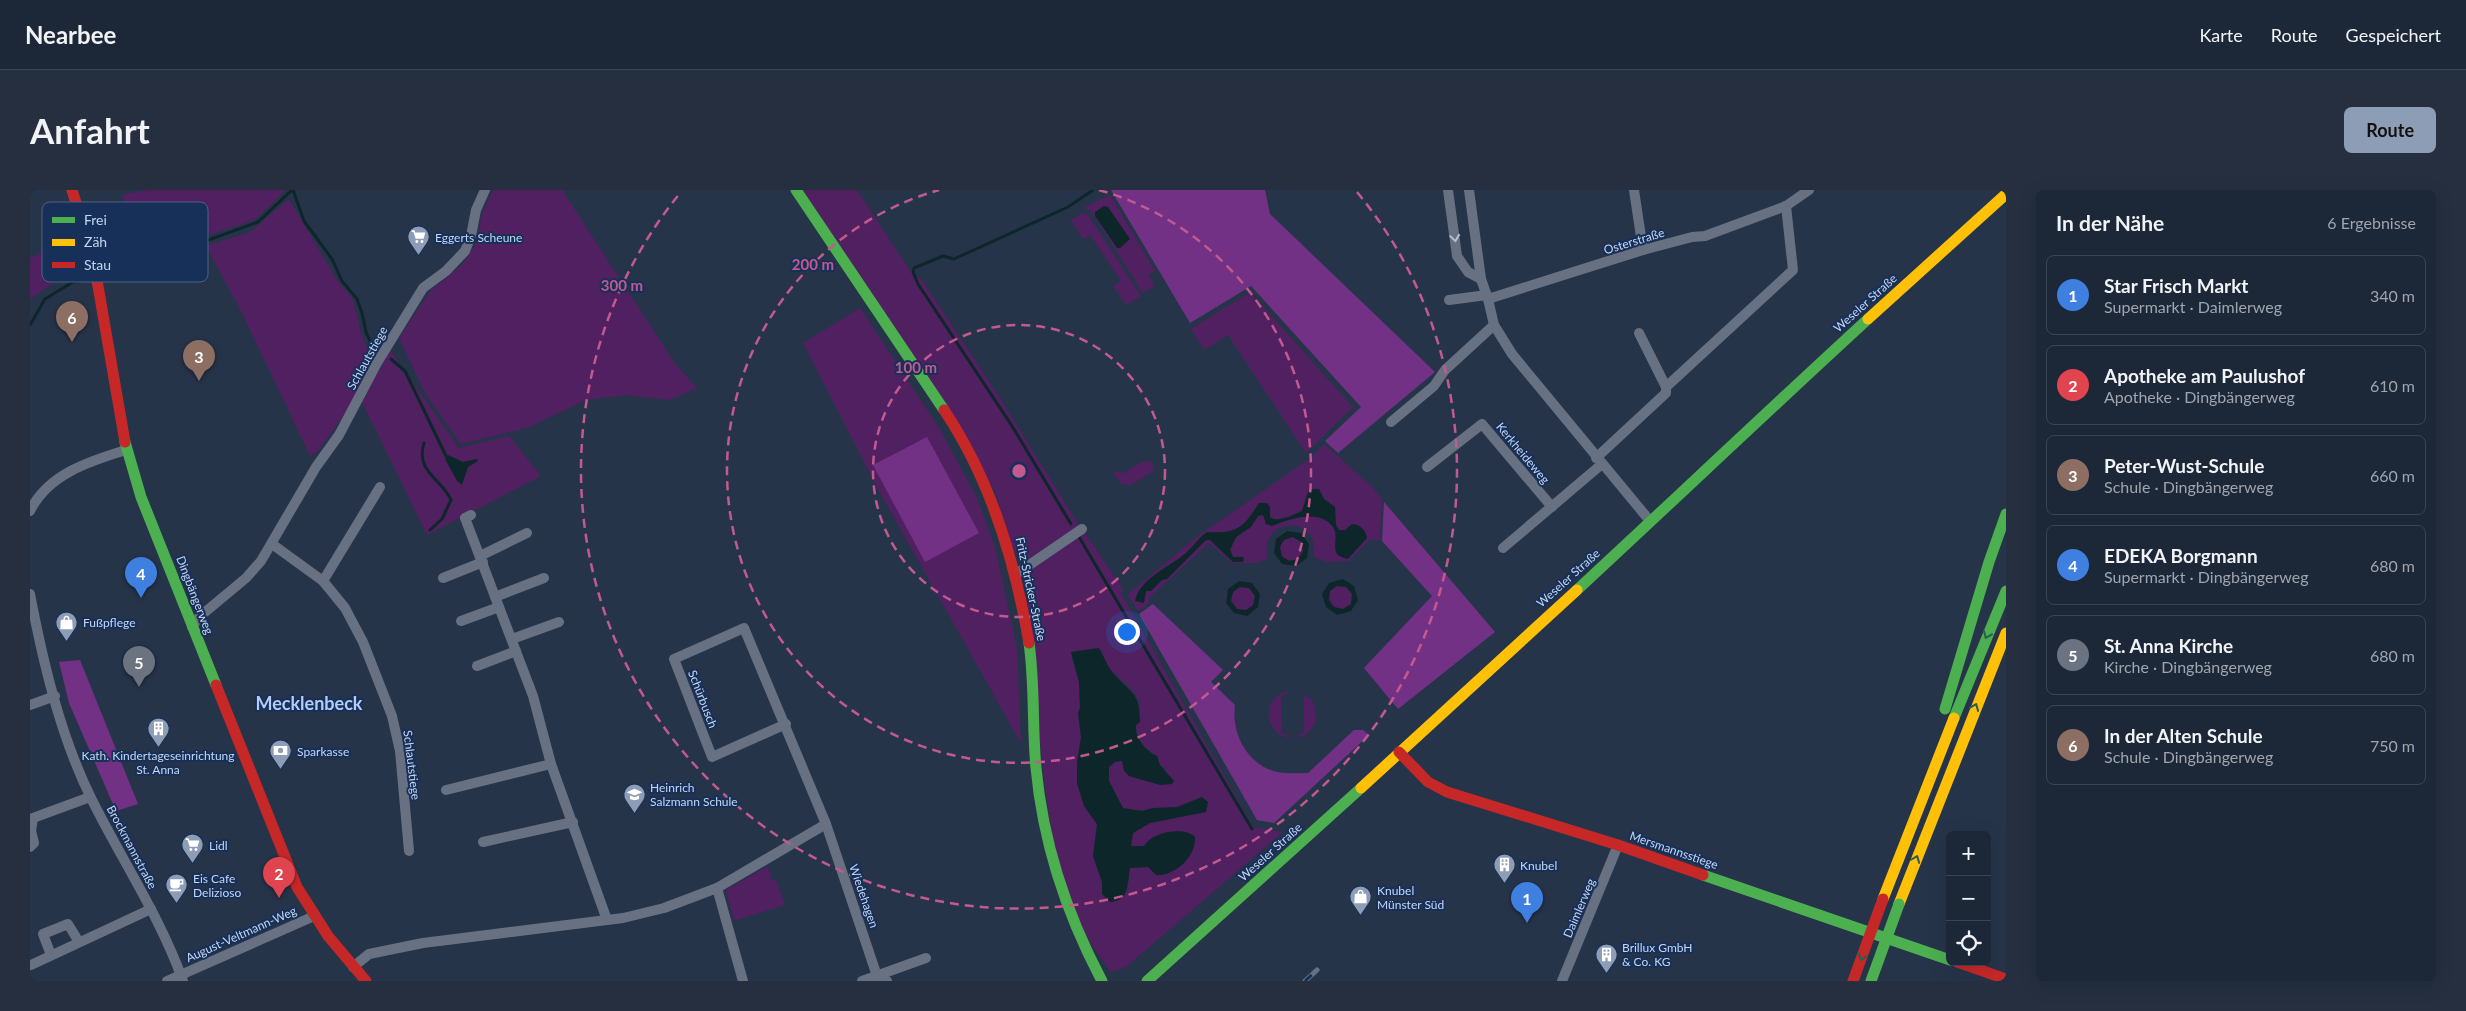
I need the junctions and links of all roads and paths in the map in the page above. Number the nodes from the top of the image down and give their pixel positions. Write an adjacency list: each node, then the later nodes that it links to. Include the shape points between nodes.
1 (485, 190): 29 (street, Schlautstiege, via 465,251 423,288)
2 (796, 190): 32 (main road, Fritz-Stricker-Straße, via 969,450 990,494)
3 (1448, 190): 10 (street, one-way to 10, via 1458,256 1468,272)
4 (1469, 190): 10 (street)
5 (1634, 190): 9 (street)
6 (1809, 190): 8 (street, Osterstraße)
7 (2006, 194): 26 (main road, Weseler Straße)
8 (1786, 206): 9 (street, Osterstraße, via 1705,236); 16 (street, via 1793,270)
9 (1643, 250): 12 (street, Osterstraße)
10 (1481, 279): 12 (street)
11 (97, 282): 18 (main road, Dingbängerweg)
12 (1488, 297): 13 (street); 14 (street)
13 (1449, 300)
14 (1494, 325): 17 (street, via 1445,370 1434,386); 19 (street, via 1512,354)
15 (1638, 333): 16 (street)
16 (1666, 390): 19 (street)
17 (1391, 422)
18 (126, 450): 23 (street, via 61,476 41,492); 41 (main road, Dingbängerweg)
19 (1599, 461): 22 (street); 26 (street)
20 (1427, 467): 22 (street, Kerkheideweg, via 1482,424)
21 (380, 487): 35 (street)
22 (1552, 507): 30 (street)
23 (30, 511)
24 (2006, 514): 53 (main road, via 1940,724)
25 (471, 515): 31 (street, via 465,518)
26 (1650, 521): 49 (main road, Weseler Straße)
27 (1082, 529): 32 (street)
28 (527, 533): 31 (street)
29 (272, 544): 35 (street, Schlautstiege); 41 (street, Schlautstiege, via 246,578 198,618)
30 (1503, 548)
31 (481, 559): 33 (street); 38 (street)
32 (1016, 574): 79 (main road, Fritz-Stricker-Straße, via 1030,646 1036,769 1044,822 1069,913)
33 (443, 578)
34 (544, 578): 38 (street)
35 (323, 581): 59 (street, Schlautstiege, via 350,616 392,716 400,751)
36 (2006, 591): 53 (main road, one-way to 53)
37 (30, 594): 46 (street, Brockmannstraße)
38 (497, 602): 39 (street); 43 (street)
39 (461, 622)
40 (559, 622): 43 (street)
41 (192, 627): 62 (main road, Dingbängerweg, via 293,879)
42 (2006, 633): 83 (main road, one-way to 42, bridge)
43 (512, 640): 44 (street)
44 (516, 651): 45 (street); 50 (street, via 533,696)
45 (477, 666)
46 (55, 696): 47 (street); 52 (street, Brockmannstraße)
47 (30, 705)
48 (786, 724): 48 (street, Schürbusch, via 744,628 674,659 712,757); 55 (street, Schürbusch)
49 (1399, 752): 57 (main road, Mersmannsstiege, via 1438,788); 80 (main road, Weseler Straße)
50 (551, 764): 51 (street); 54 (street)
51 (446, 790)
52 (90, 797): 58 (street, Brockmannstraße, via 33,818 34,843); 61 (street, Brockmannstraße)
53 (1919, 804): 82 (main road, one-way to 82, bridge)
54 (573, 822): 56 (street); 63 (street)
55 (826, 824): 60 (street); 71 (street, Wiedehagen)
56 (483, 842)
57 (1618, 845): 67 (main road, Mersmannsstiege); 81 (street, Daimlerweg)
58 (30, 847)
59 (409, 851)
60 (717, 888): 63 (street, via 664,908); 76 (street)
61 (151, 909): 64 (street, Brockmannstraße); 72 (street, Brockmannstraße)
62 (312, 917): 70 (main road, Dingbängerweg); 72 (street, August-Veltmann-Weg)
63 (606, 920): 70 (street, via 423,944 369,954)
64 (79, 942): 65 (street, Brockmannstraße); 65 (street, via 68,924 43,934)
65 (51, 955): 68 (street, Brockmannstraße)
66 (926, 958): 71 (street)
67 (1946, 959)
68 (31, 965)
69 (1968, 966): 73 (main road)
70 (352, 967): 75 (main road, Dingbängerweg)
71 (877, 976): 77 (street); 78 (street)
72 (182, 978): 74 (street, August-Veltmann-Weg)
73 (2000, 979)
74 (167, 981)
75 (366, 981)
76 (743, 981)
77 (862, 981)
78 (888, 981)
79 (1102, 981)
80 (1147, 981)
81 (1562, 981)
82 (1853, 981)
83 (1871, 981)

